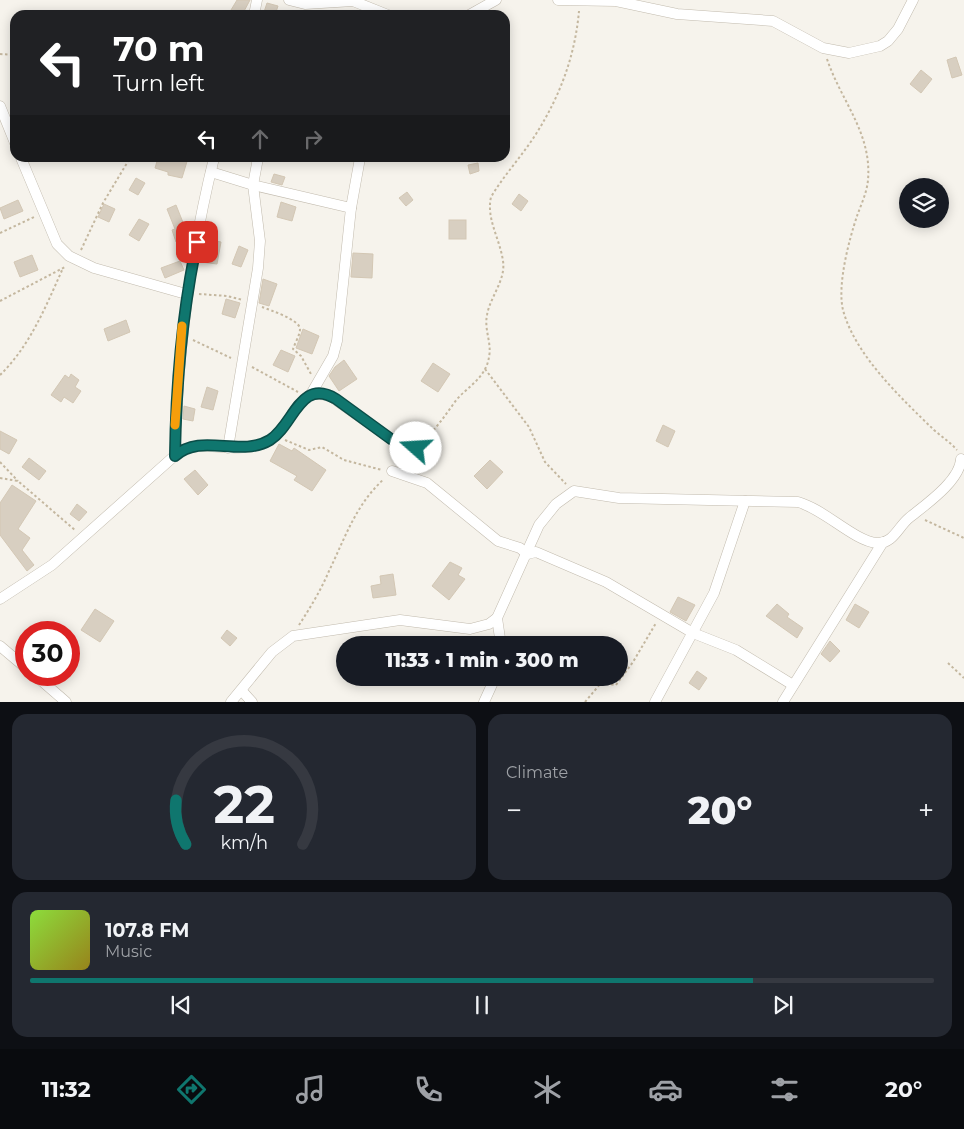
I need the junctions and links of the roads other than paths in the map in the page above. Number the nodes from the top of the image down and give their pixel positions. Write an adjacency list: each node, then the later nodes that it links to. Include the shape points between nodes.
1 (289, 0): 5 (street)
2 (496, 0): 8 (street)
3 (558, 0): 4 (street, via 616,2 677,14 773,22 823,48 849,53 888,41)
4 (913, 0)
5 (305, 4): 6 (street); 7 (street, via 353,1)
6 (303, 10)
7 (374, 10)
8 (478, 10)
9 (0, 106): 10 (street)
10 (10, 131)
11 (23, 162): 18 (street, via 58,244 76,261)
12 (213, 162): 15 (street)
13 (257, 162): 16 (street)
14 (359, 162): 17 (street)
15 (210, 172): 16 (street); 18 (street)
16 (254, 185): 17 (street); 20 (street, via 260,241 244,363)
17 (351, 208): 19 (street, via 337,341 333,356)
18 (186, 294): 22 (street)
19 (309, 395): 20 (street, via 276,435 252,447); 21 (street, via 329,394 391,439)
20 (228, 448): 22 (street, via 196,446 180,450)
21 (416, 448)
22 (175, 456): 28 (street, via 52,565)
23 (961, 459): 26 (street, via 956,473 931,501)
24 (392, 471): 27 (street, via 427,483 498,542 520,548)
25 (745, 501): 26 (street, via 798,502 819,510 874,543); 27 (street, via 619,498 574,492 564,497 545,516 533,535); 30 (street, via 714,593)
26 (883, 542): 34 (street)
27 (527, 554): 29 (street); 30 (street, via 536,552 594,576)
28 (0, 599)
29 (497, 618): 31 (street); 37 (street, via 470,629 400,620 293,636 272,652)
30 (693, 633): 34 (street, via 736,650); 42 (street)
31 (500, 636)
32 (0, 646): 33 (street)
33 (15, 659)
34 (793, 685): 43 (street)
35 (48, 686): 38 (street)
36 (491, 686): 41 (street)
37 (242, 690): 39 (street); 40 (street)
38 (66, 702)
39 (231, 702)
40 (252, 702)
41 (484, 702)
42 (655, 702)
43 (783, 702)

